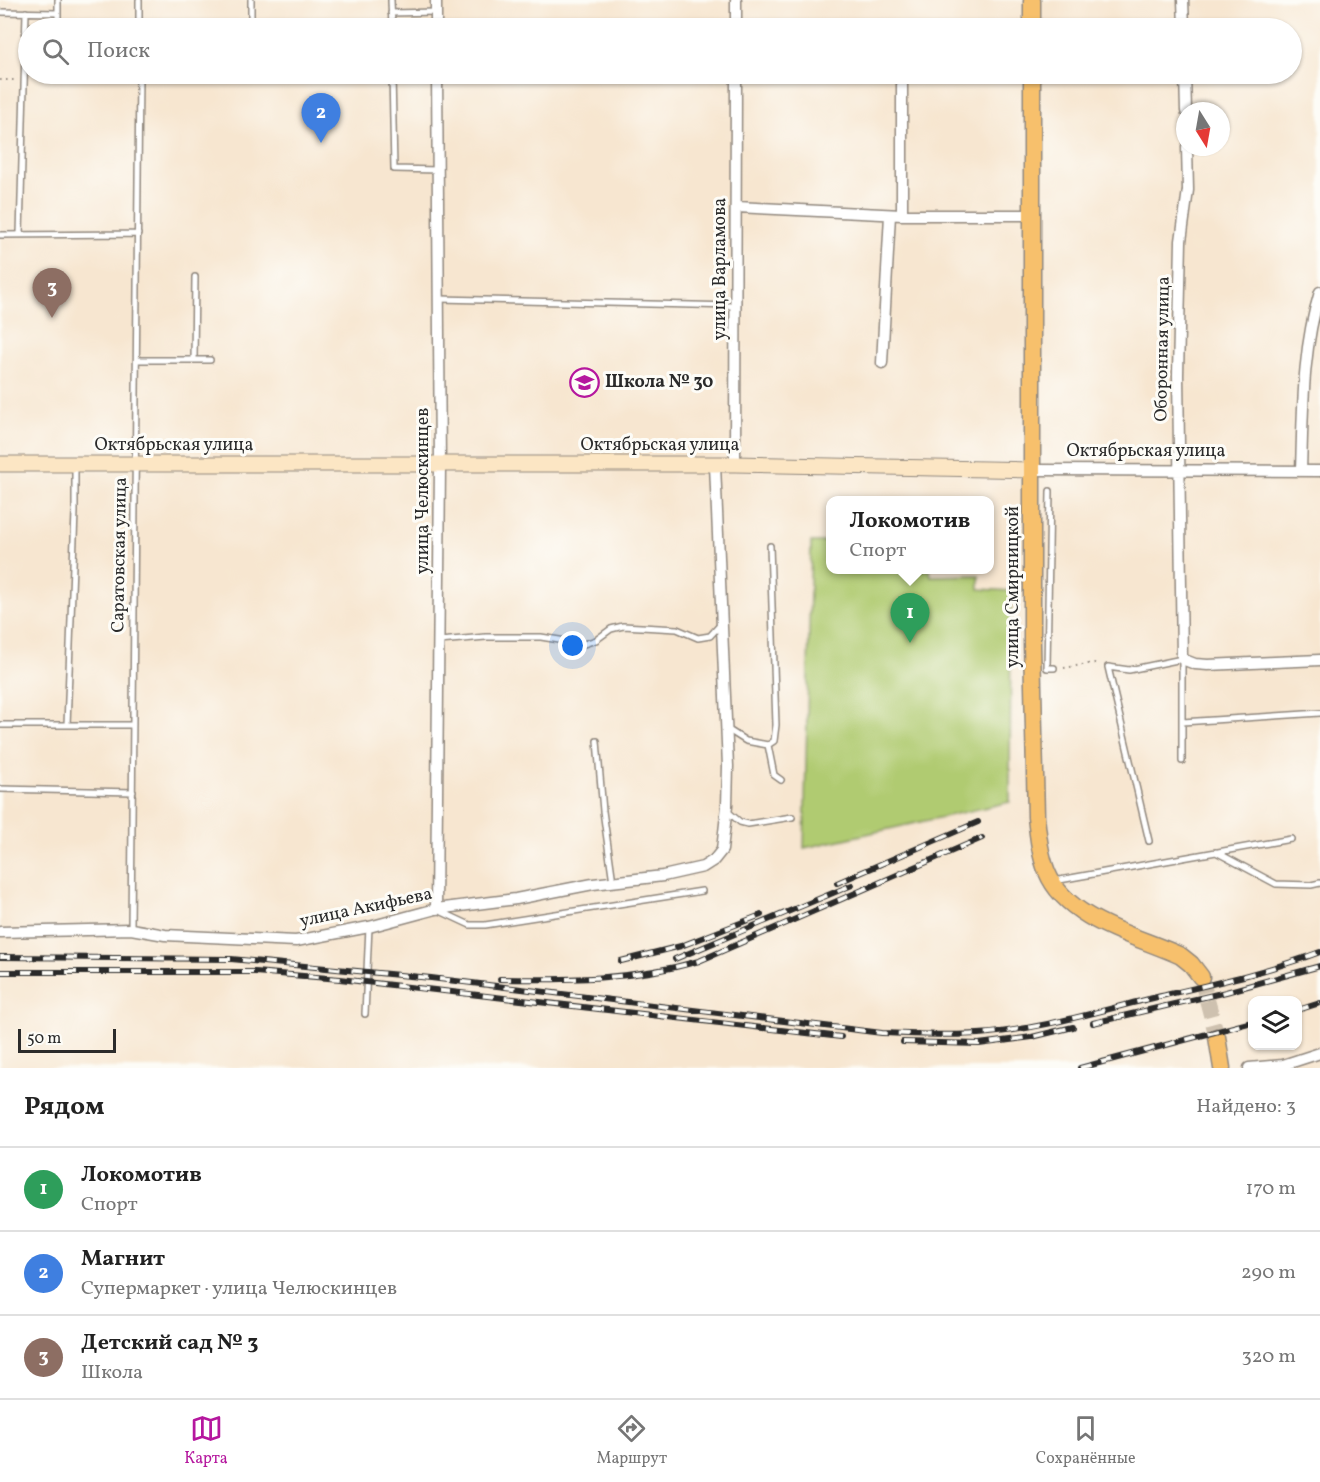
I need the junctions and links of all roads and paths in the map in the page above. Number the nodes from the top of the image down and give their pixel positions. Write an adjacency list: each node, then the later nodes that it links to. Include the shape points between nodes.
1 (58, 0): 12 (lane)
2 (139, 0): 16 (lane)
3 (251, 0): 17 (lane)
4 (391, 0): 13 (lane)
5 (436, 0): 11 (street)
6 (736, 0): 20 (street)
7 (1032, 0): 21 (main road)
8 (1183, 0): 22 (street)
9 (0, 12): 10 (lane)
10 (26, 12): 12 (lane); 14 (lane)
11 (436, 12): 13 (lane); 19 (street)
12 (58, 13): 15 (lane)
13 (391, 13): 18 (lane)
14 (26, 18)
15 (58, 18)
16 (139, 18)
17 (251, 18)
18 (391, 18)
19 (436, 18)
20 (736, 18)
21 (1032, 18)
22 (1184, 18)
23 (0, 80): 24 (path)
24 (18, 81)
25 (26, 84): 40 (lane)
26 (139, 84): 41 (lane, Саратовская улица)
27 (392, 84): 35 (lane, via 394,169)
28 (437, 84): 35 (street, улица Челюскинцев)
29 (736, 84): 36 (street, улица Варламова)
30 (902, 84): 38 (street)
31 (1032, 84): 39 (main road, улица Смирницкой)
32 (1185, 84): 33 (street)
33 (1186, 102)
34 (1187, 156): 58 (street, Оборонная улица, via 1188,190 1181,241)
35 (438, 170): 45 (street, улица Челюскинцев)
36 (737, 207): 37 (street); 46 (street, улица Варламова)
37 (890, 215): 38 (street); 50 (street)
38 (902, 215): 39 (street)
39 (1032, 215): 57 (main road, улица Смирницкой)
40 (21, 234): 41 (lane); 42 (lane)
41 (138, 234): 47 (lane, Саратовская улица)
42 (0, 235)
43 (195, 277): 48 (lane)
44 (1320, 291): 59 (street, via 1305,361)
45 (439, 299): 46 (lane); 53 (street, улица Челюскинцев)
46 (736, 306): 55 (street, улица Варламова)
47 (137, 360): 48 (lane); 56 (lane, Саратовская улица)
48 (194, 360): 49 (lane)
49 (210, 360)
50 (882, 363)
51 (0, 464): 52 (main road, Октябрьская улица)
52 (75, 464): 56 (main road, Октябрьская улица); 72 (lane)
53 (440, 465): 54 (main road, Октябрьская улица); 56 (main road, Октябрьская улица); 64 (street, улица Челюскинцев)
54 (715, 465): 55 (main road, Октябрьская улица); 63 (street)
55 (735, 465): 57 (main road, Октябрьская улица)
56 (136, 466): 73 (lane, Саратовская улица)
57 (1032, 470): 58 (street, Октябрьская улица); 89 (main road, улица Смирницкой, via 1036,817 1044,863)
58 (1179, 471): 59 (street, Октябрьская улица); 65 (street, Оборонная улица)
59 (1301, 471): 60 (street, Октябрьская улица)
60 (1320, 471)
61 (1050, 491): 68 (lane, via 1047,668)
62 (770, 546): 76 (lane, via 776,725 774,741)
63 (722, 623): 64 (lane, via 710,636 698,638 677,629 623,626 584,644 541,637); 74 (street)
64 (439, 641): 92 (street, улица Челюскинцев)
65 (1182, 659): 66 (street, via 1208,665); 67 (lane, via 1129,670); 70 (lane)
66 (1320, 660)
67 (1107, 667): 68 (path, via 1094,663); 86 (lane)
68 (1054, 668)
69 (1320, 713): 70 (lane)
70 (1182, 722): 77 (lane)
71 (0, 725): 72 (lane)
72 (67, 725): 73 (lane)
73 (133, 725): 80 (lane, Саратовская улица)
74 (726, 728): 76 (lane, via 746,741); 81 (street)
75 (597, 741): 88 (lane)
76 (768, 745): 78 (lane, via 774,775)
77 (1182, 760)
78 (781, 780)
79 (0, 789): 80 (lane)
80 (133, 792): 94 (lane, Саратовская улица)
81 (726, 811): 83 (lane); 84 (street)
82 (792, 817): 83 (lane)
83 (740, 822): 84 (lane)
84 (723, 837): 88 (street, улица Акифьева, via 722,850 703,867)
85 (1291, 839): 87 (lane)
86 (1149, 841)
87 (1216, 852): 89 (lane); 90 (lane, via 1276,884)
88 (613, 882): 92 (street, улица Акифьева)
89 (1052, 882): 96 (main road, улица Смирницкой, via 1089,916 1181,956)
90 (1320, 883)
91 (702, 891): 92 (lane, via 485,925 470,925)
92 (436, 909): 93 (street, улица Акифьева)
93 (369, 927): 94 (street, улица Акифьева, via 296,941 165,935); 97 (lane)
94 (131, 929): 95 (street, улица Акифьева)
95 (0, 932)
96 (1201, 977)
97 (365, 1014)
98 (1217, 1036): 101 (main road)
99 (1320, 1053): 100 (street)
100 (1309, 1063): 102 (street)
101 (1222, 1068)
102 (1249, 1068)

